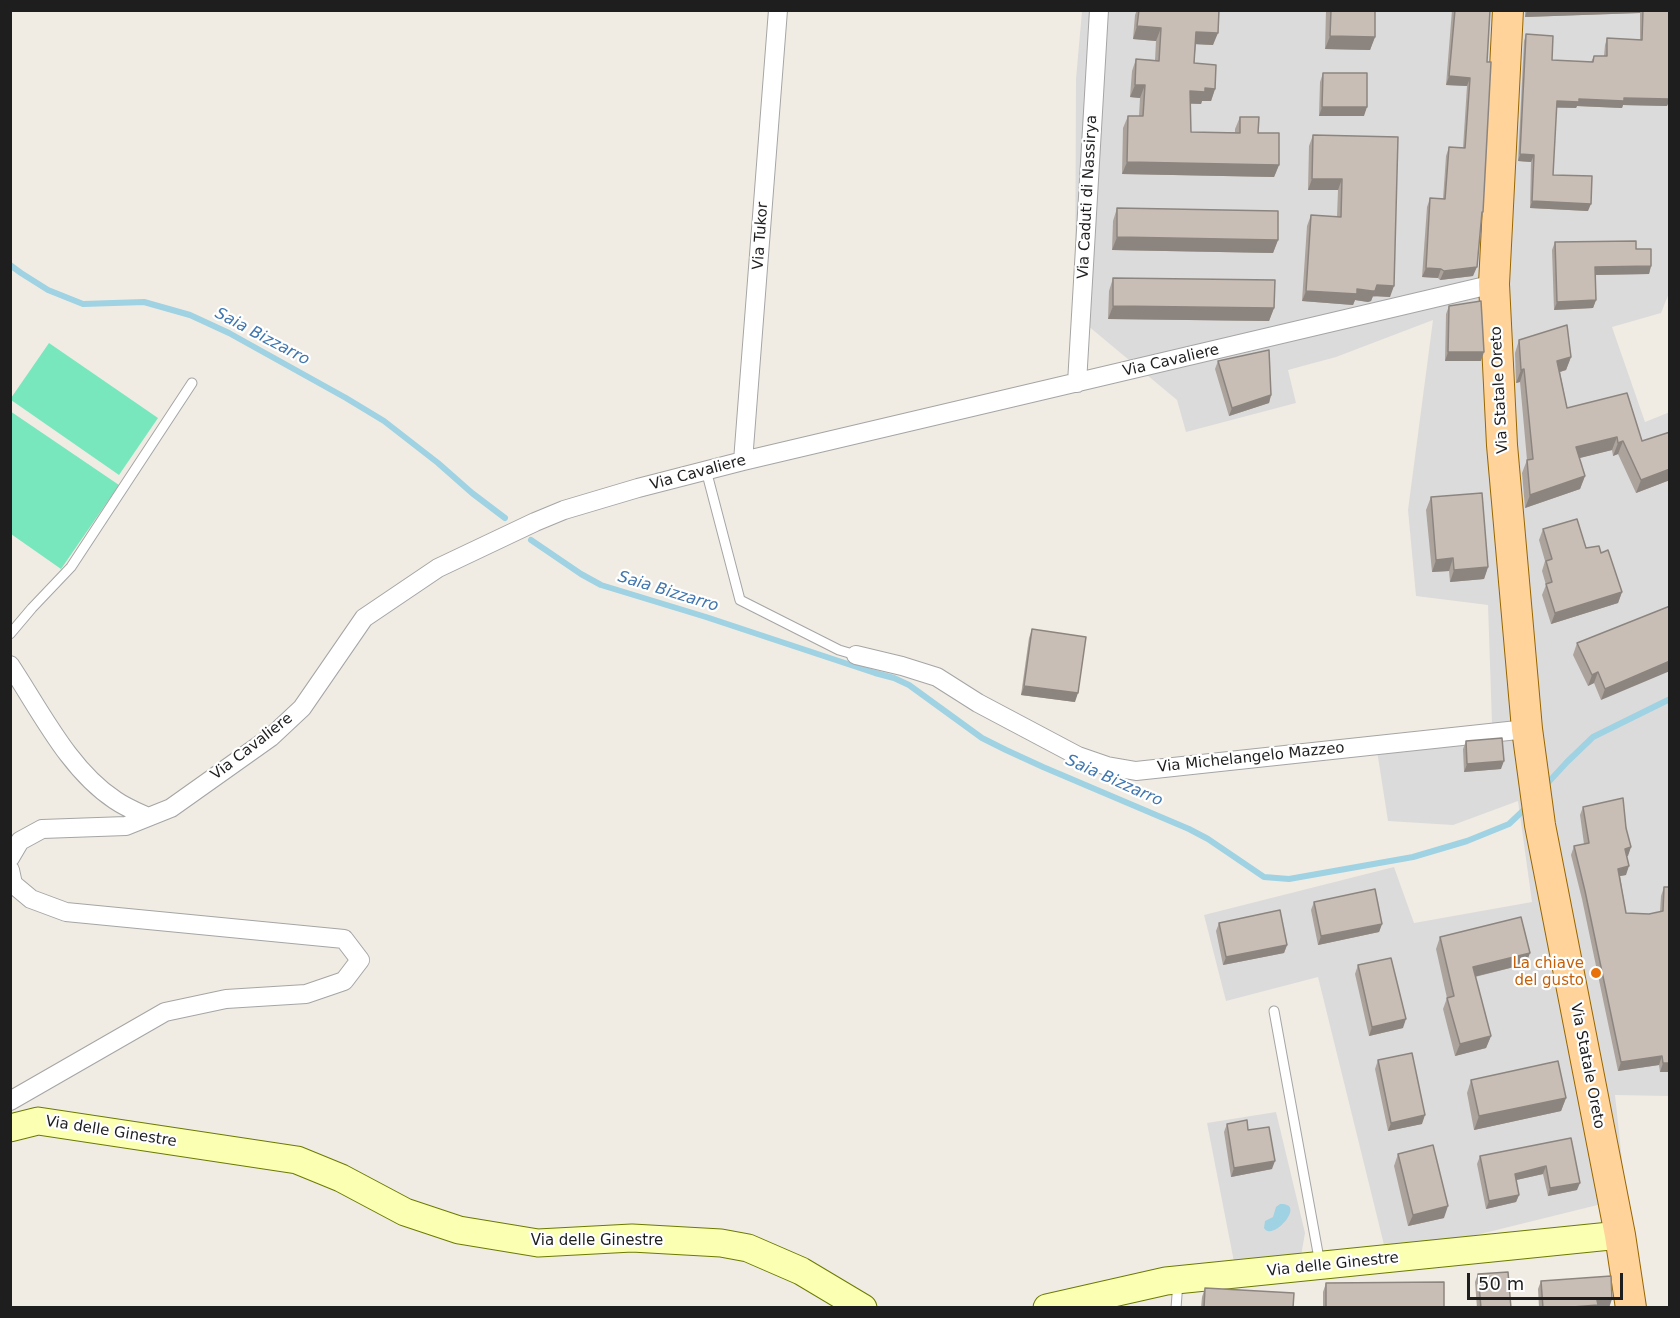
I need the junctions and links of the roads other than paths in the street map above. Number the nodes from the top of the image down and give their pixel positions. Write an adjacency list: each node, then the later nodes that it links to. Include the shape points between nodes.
1 (778, 10): 7 (street, Via Tukor)
2 (1099, 10): 6 (street, Via Caduti di Nassirya)
3 (1508, 10): 4 (main road, Via Statale Oreto)
4 (1494, 284): 6 (street, Via Cavaliere); 12 (main road, Via Statale Oreto, via 1502,445)
5 (192, 382): 9 (lane, via 71,567)
6 (1077, 383): 7 (street, Via Cavaliere)
7 (743, 460): 8 (street, Via Cavaliere)
8 (706, 470): 10 (lane, via 740,600 838,650); 13 (street, Via Cavaliere, via 564,510 438,568 364,618 302,708 271,737 171,808)
9 (10, 634)
10 (856, 655): 12 (street, Via Michelangelo Mazzeo, via 937,677 1078,756 1136,771)
11 (10, 665): 13 (street, via 67,753 90,779 114,800)
12 (1527, 729): 19 (main road, Via Statale Oreto, via 1540,825)
13 (148, 817): 14 (street, Via Cavaliere, via 126,826 42,829 20,841)
14 (10, 858)
15 (10, 870): 17 (street, via 13,884 31,899 66,912 344,939 360,960 344,981 306,994 226,999 165,1012)
16 (1274, 1011): 20 (lane)
17 (10, 1101)
18 (10, 1128): 22 (street, Via delle Ginestre, via 38,1121 297,1160 405,1212 459,1230 515,1240 538,1243 632,1238 748,1248 801,1271)
19 (1620, 1235): 20 (street, Via delle Ginestre); 25 (main road, Via Statale Oreto)
20 (1320, 1267): 21 (street, Via delle Ginestre)
21 (1178, 1280): 23 (street, Via delle Ginestre); 24 (lane)
22 (863, 1308)
23 (1047, 1308)
24 (1176, 1308)
25 (1631, 1308)

